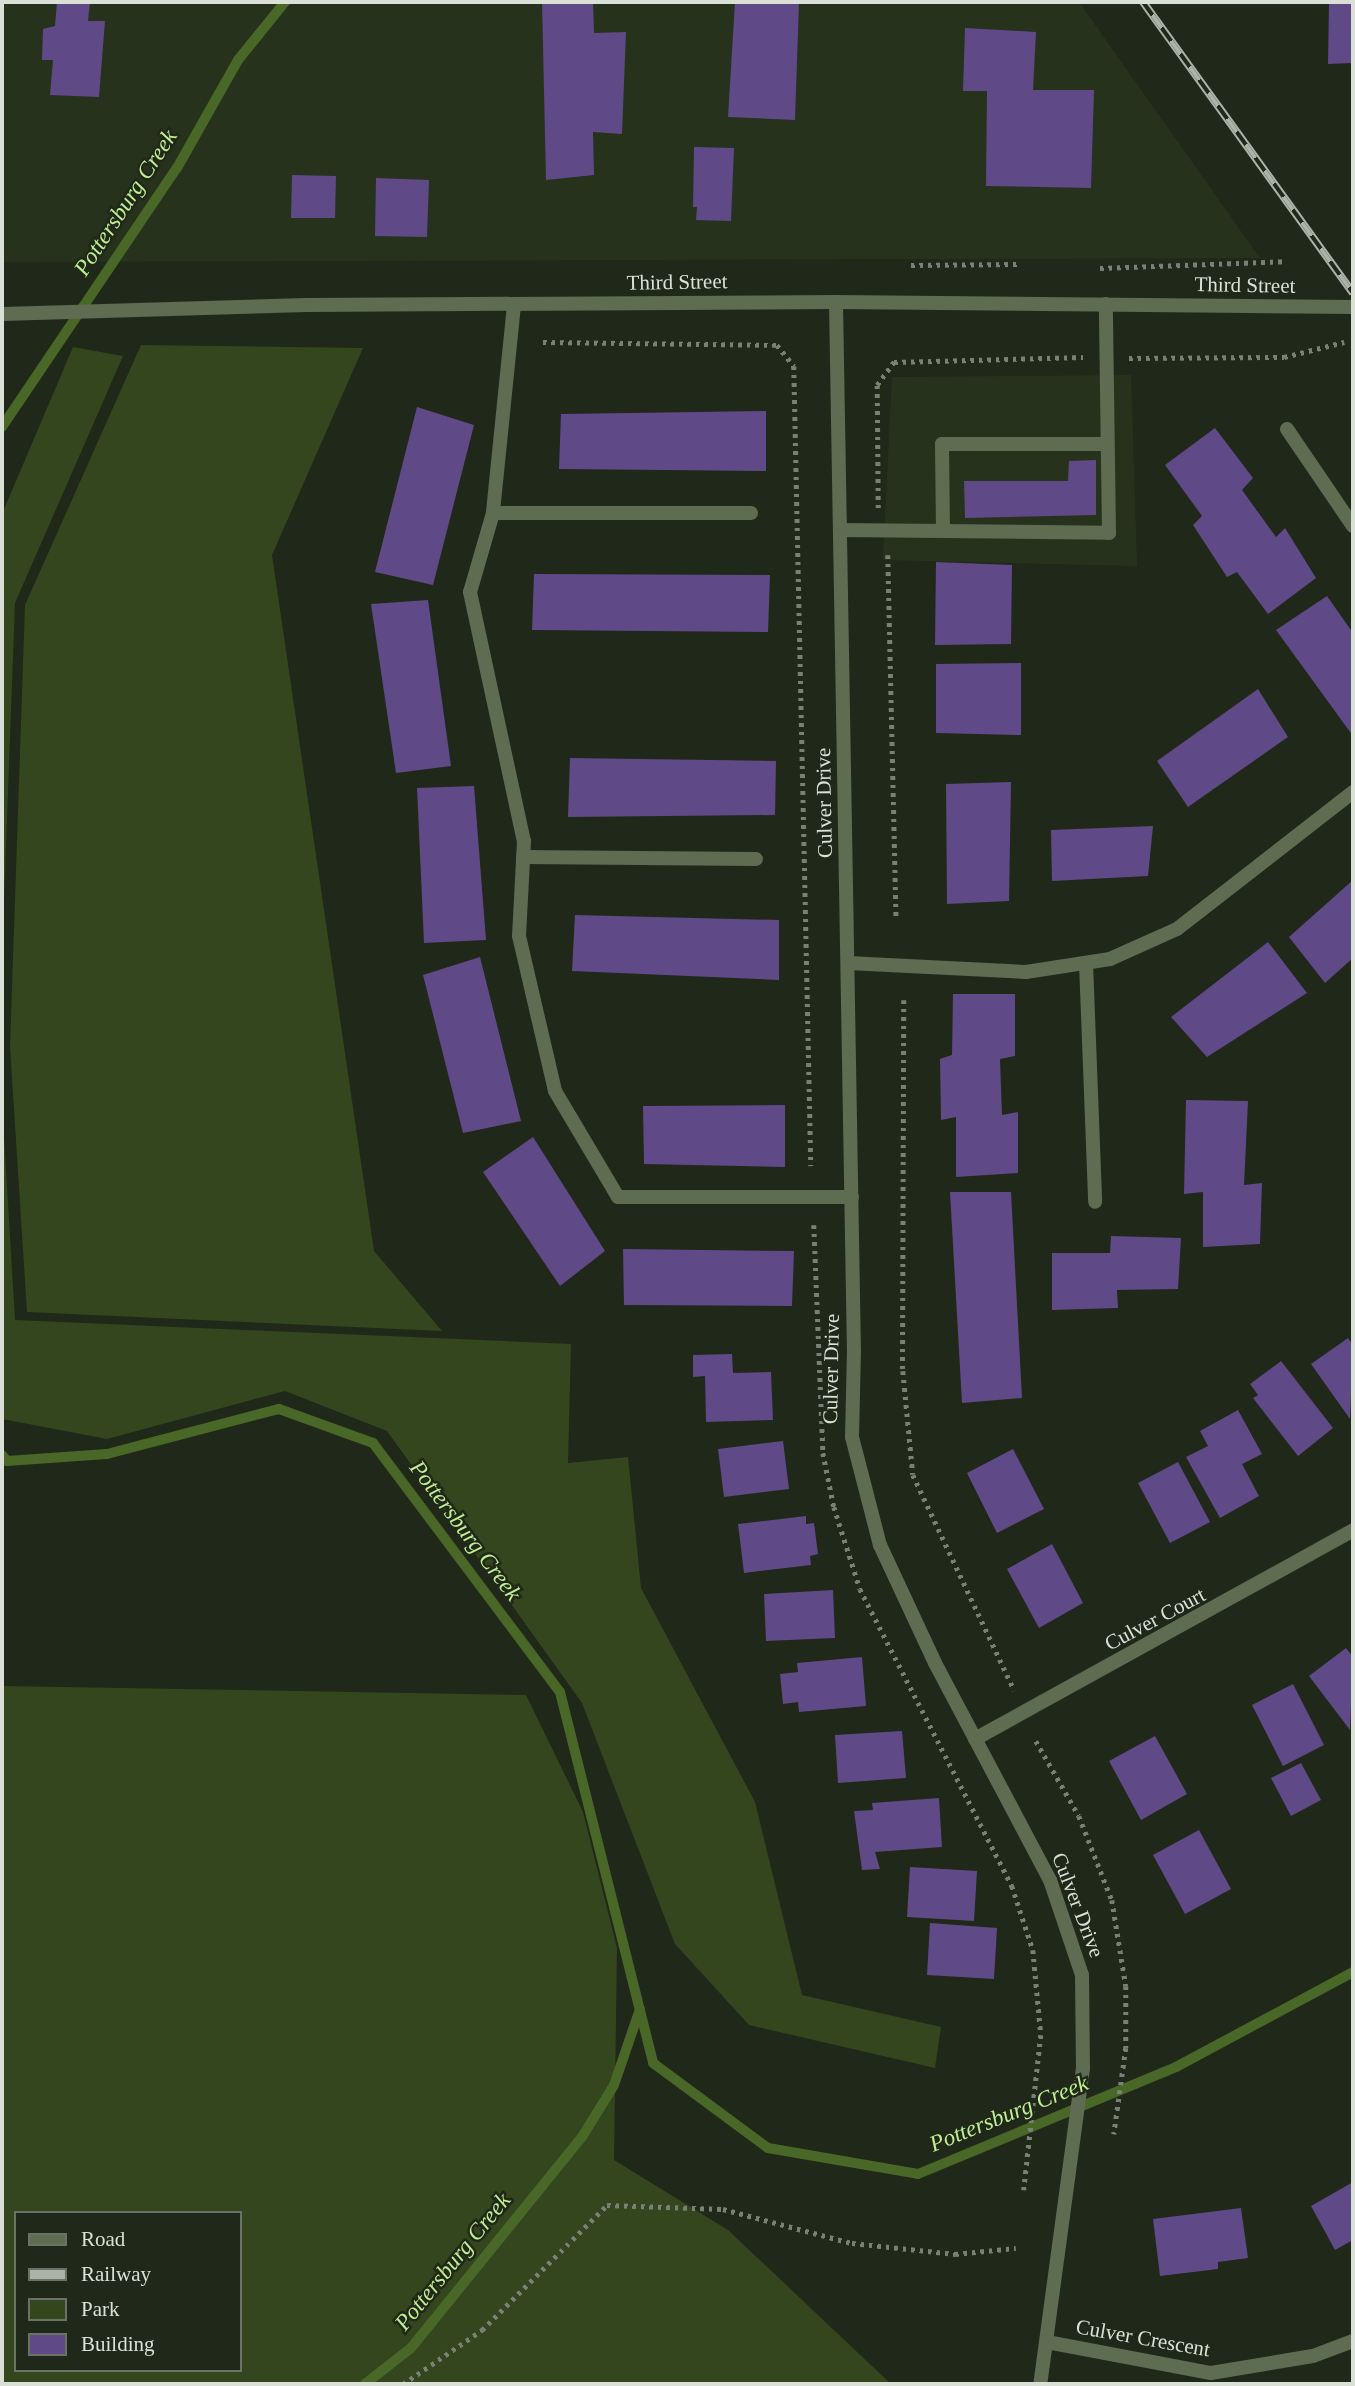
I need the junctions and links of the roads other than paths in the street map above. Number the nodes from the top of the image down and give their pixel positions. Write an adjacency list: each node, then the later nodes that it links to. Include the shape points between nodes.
1 (836, 302): 2 (street, Third Street); 3 (street, Third Street); 12 (street, Culver Drive)
2 (1106, 304): 4 (street, Third Street); 7 (street)
3 (514, 305): 5 (street, Third Street); 8 (street)
4 (1353, 307)
5 (2, 314)
6 (1287, 429): 10 (street)
7 (1107, 444): 11 (street, via 942,444); 11 (street, via 1109,533)
8 (493, 513): 9 (street); 14 (street, via 470,592 524,841)
9 (751, 513)
10 (1353, 526)
11 (943, 529): 12 (street)
12 (840, 530): 17 (street, Culver Drive)
13 (1353, 792): 16 (street, via 1177,929 1111,959)
14 (523, 857): 15 (street); 18 (street, via 519,936 555,1091 618,1196)
15 (756, 859)
16 (1086, 962): 17 (street, via 1026,972); 19 (street)
17 (848, 963): 18 (street, Culver Drive)
18 (852, 1197): 21 (street, Culver Drive, via 852,1437 880,1545)
19 (1095, 1202)
20 (1353, 1531): 21 (street, Culver Court)
21 (975, 1739): 23 (street, Culver Drive, via 1049,1880 1082,1975 1083,2068)
22 (1353, 2341): 23 (street, Culver Crescent, via 1313,2356 1211,2373)
23 (1047, 2342): 24 (street, Culver Drive)
24 (1040, 2384)

